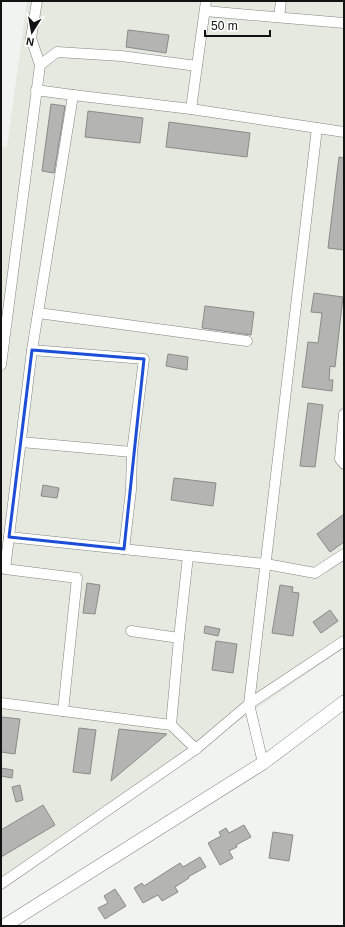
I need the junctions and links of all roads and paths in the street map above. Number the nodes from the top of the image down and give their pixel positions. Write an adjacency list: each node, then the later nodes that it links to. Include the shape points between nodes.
1 (37, 1): 6 (street, via 31,38)
2 (281, 1): 4 (street)
3 (205, 6): 4 (street); 7 (street)
4 (279, 17): 5 (street)
5 (344, 23)
6 (40, 66): 7 (street, via 57,52 121,56); 8 (street)
7 (197, 66): 10 (street)
8 (36, 90): 9 (street); 14 (street)
9 (73, 95): 10 (street); 13 (street)
10 (191, 108): 11 (street)
11 (317, 128): 12 (street); 27 (street)
12 (344, 132)
13 (38, 313): 15 (street); 16 (street)
14 (3, 336): 17 (street)
15 (247, 340)
16 (32, 350): 20 (street); 21 (street, via 144,359)
17 (1, 365)
18 (344, 414): 19 (street)
19 (343, 432): 22 (street, via 340,459)
20 (21, 442): 21 (street); 23 (street)
21 (132, 452): 24 (street, via 131,490)
22 (344, 464)
23 (9, 537): 24 (street); 34 (street, via 5,569 78,578)
24 (124, 549): 26 (street)
25 (344, 554): 27 (street, via 315,573)
26 (188, 556): 27 (street); 29 (street)
27 (266, 564): 33 (street)
28 (131, 630): 29 (street)
29 (178, 638): 35 (street)
30 (344, 641): 33 (street)
31 (344, 702): 37 (street)
32 (1, 703): 34 (street)
33 (249, 704): 36 (street); 37 (street)
34 (63, 711): 35 (street)
35 (171, 725): 36 (street)
36 (196, 749): 38 (street)
37 (263, 763): 39 (street)
38 (1, 884)
39 (4, 926)

